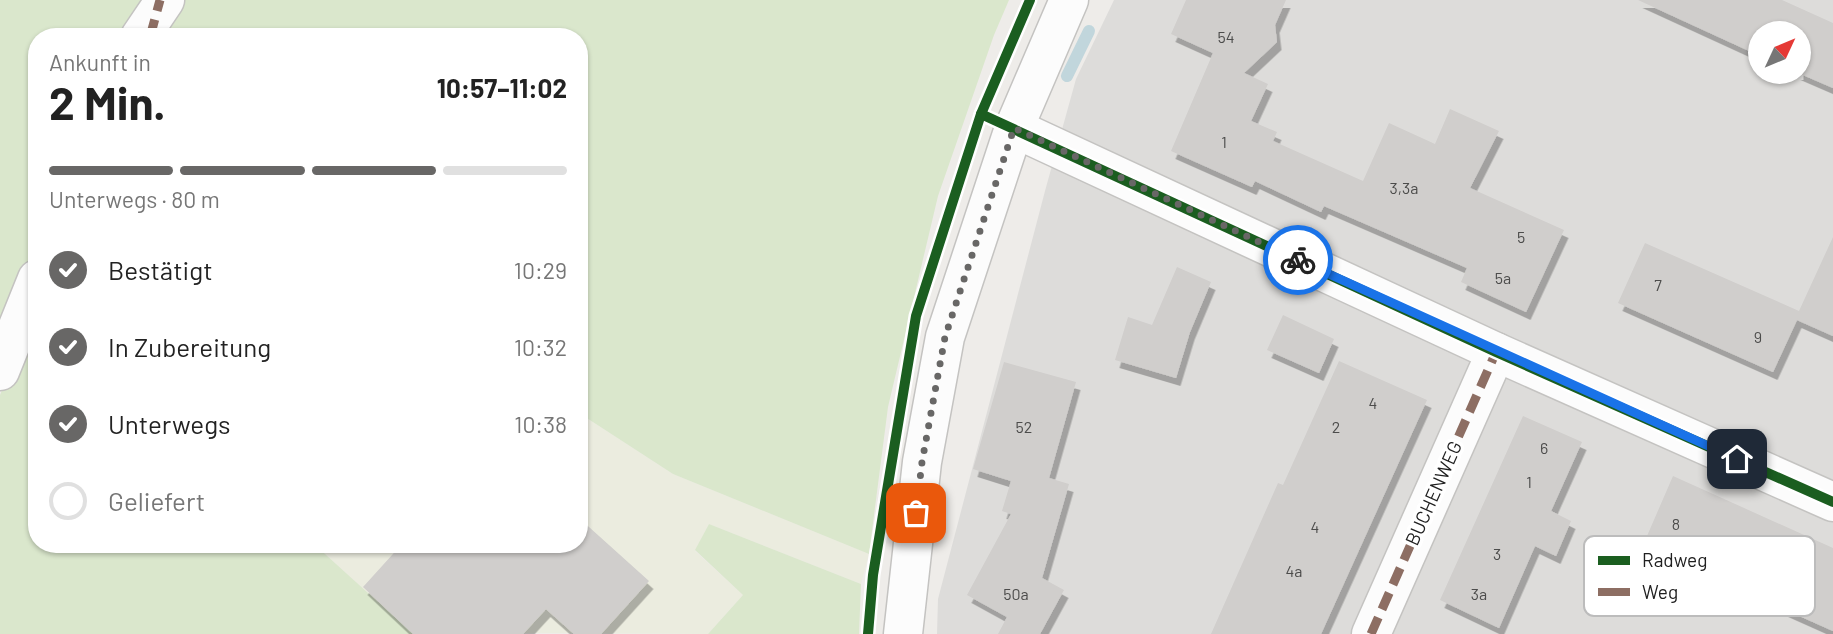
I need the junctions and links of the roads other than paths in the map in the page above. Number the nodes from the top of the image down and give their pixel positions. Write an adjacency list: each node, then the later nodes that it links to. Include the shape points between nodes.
1 (165, 0): 3 (street)
2 (1069, 0): 4 (street)
3 (146, 28)
4 (1014, 128): 6 (street); 9 (street, via 945,337 922,462)
5 (28, 301): 7 (street)
6 (1496, 352): 8 (street); 10 (street, BUCHENWEG)
7 (0, 371)
8 (1833, 502)
9 (903, 634)
10 (1371, 634)

